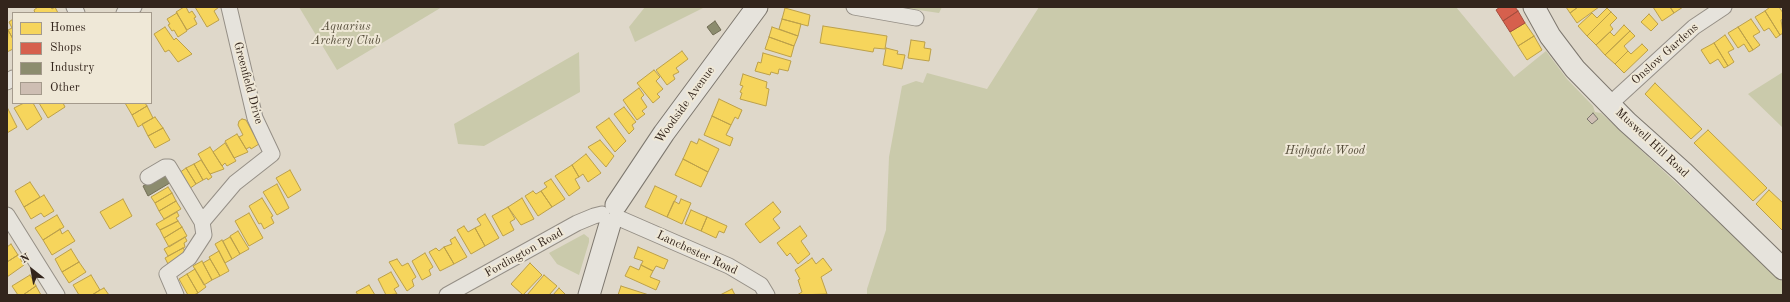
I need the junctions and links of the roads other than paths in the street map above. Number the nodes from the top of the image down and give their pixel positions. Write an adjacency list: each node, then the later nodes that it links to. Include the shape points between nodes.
1 (229, 7): 11 (street, Greenfield Drive, via 255,118 272,154 235,183)
2 (757, 7): 10 (main road, Woodside Avenue, via 664,133)
3 (854, 7): 6 (street)
4 (1534, 7): 7 (main road, Muswell Hill Road, via 1550,36 1575,69)
5 (1724, 7): 7 (street, Onslow Gardens, via 1694,26)
6 (916, 18)
7 (1610, 104): 12 (main road, Muswell Hill Road)
8 (148, 177): 11 (street, via 165,167 169,168)
9 (7, 215): 13 (street)
10 (612, 216): 15 (street, Fordington Road, via 594,216 576,223); 16 (main road, Woodside Avenue); 17 (street, Lanchester Road, via 729,266 761,285)
11 (202, 222): 14 (street, via 204,235 189,258 167,274)
12 (1783, 269)
13 (57, 295)
14 (176, 295)
15 (447, 295)
16 (590, 295)
17 (767, 295)

